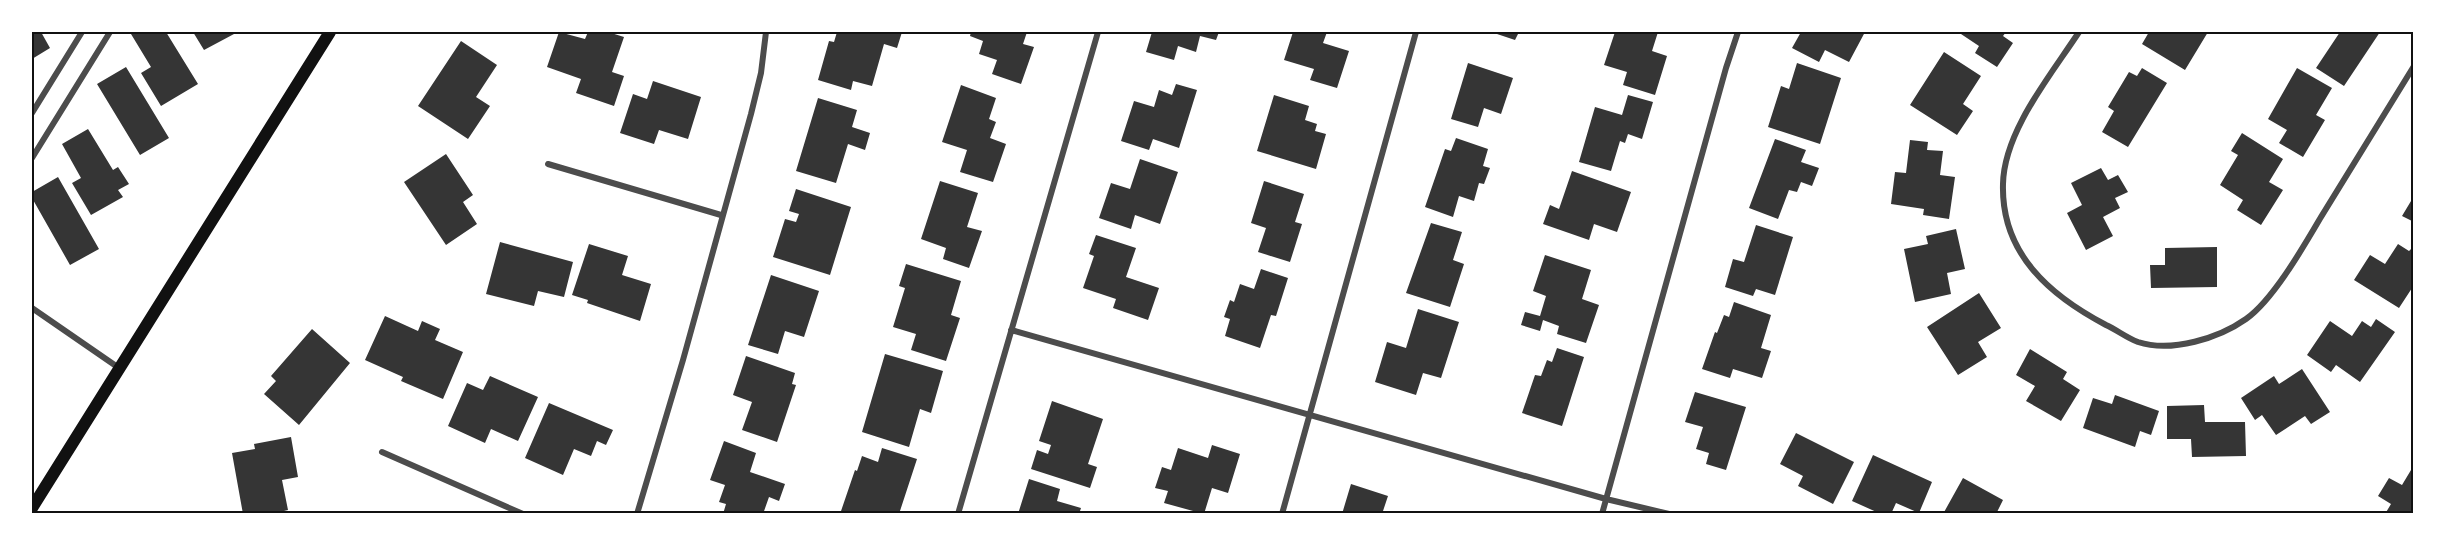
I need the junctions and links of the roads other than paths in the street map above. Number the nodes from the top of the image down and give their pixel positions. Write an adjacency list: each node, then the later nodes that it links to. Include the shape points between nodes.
1 (82, 32): 10 (street)
2 (110, 32): 11 (street)
3 (330, 32): 16 (main road)
4 (766, 32): 13 (street, via 761,73)
5 (1098, 32): 15 (street)
6 (1416, 32): 17 (street)
7 (1738, 32): 19 (street)
8 (2079, 32): 9 (street, via 2021,123 2006,158 2006,221 2018,251 2041,281 2084,314 2139,342 2166,345 2218,336 2248,318 2279,284)
9 (2414, 66)
10 (32, 113)
11 (32, 158)
12 (548, 164): 13 (street)
13 (721, 215): 22 (street)
14 (32, 308): 16 (street)
15 (1011, 330): 17 (street); 23 (street)
16 (119, 368): 20 (main road)
17 (1309, 413): 19 (street); 24 (street)
18 (382, 452): 21 (street)
19 (1606, 499): 25 (street); 26 (street)
20 (32, 508)
21 (523, 513)
22 (637, 513)
23 (958, 513)
24 (1282, 513)
25 (1602, 513)
26 (1669, 513)

